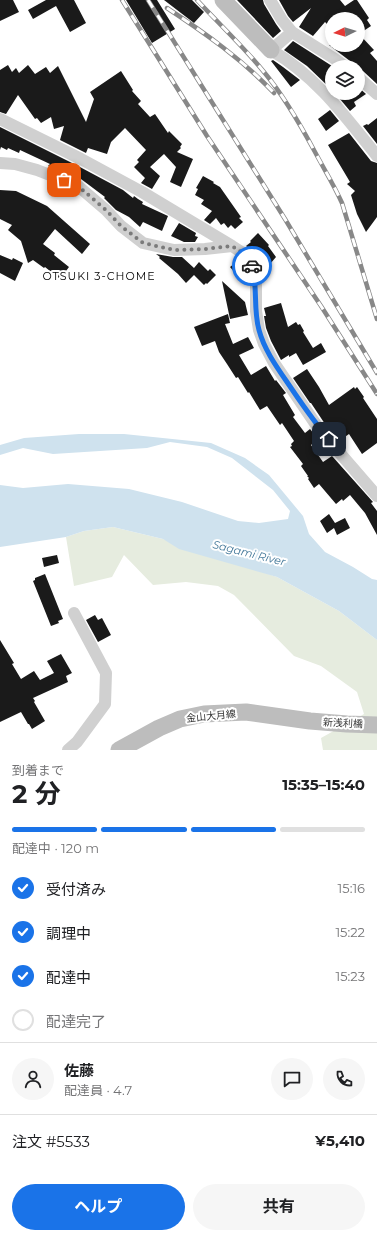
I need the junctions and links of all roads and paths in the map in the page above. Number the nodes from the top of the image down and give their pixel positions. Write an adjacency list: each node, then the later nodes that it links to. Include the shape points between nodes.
1 (223, 0): 4 (main road)
2 (270, 0): 3 (street)
3 (292, 32): 4 (street); 5 (street)
4 (271, 50): 9 (street, via 307,75 340,109)
5 (337, 60)
6 (365, 83): 7 (street)
7 (377, 94)
8 (0, 119): 11 (street, via 82,159)
9 (377, 156)
10 (0, 163): 11 (street, via 37,170 78,186 143,243 174,250)
11 (232, 246): 12 (street, via 246,255 252,267 259,330 274,363 319,428)
12 (377, 496)
13 (74, 613): 16 (street, via 106,673 106,689 105,704)
14 (310, 721): 15 (main road, 新浅利橋); 17 (main road, 金山大月線, via 246,712 204,714 180,719)
15 (377, 724)
16 (68, 750)
17 (119, 750)

